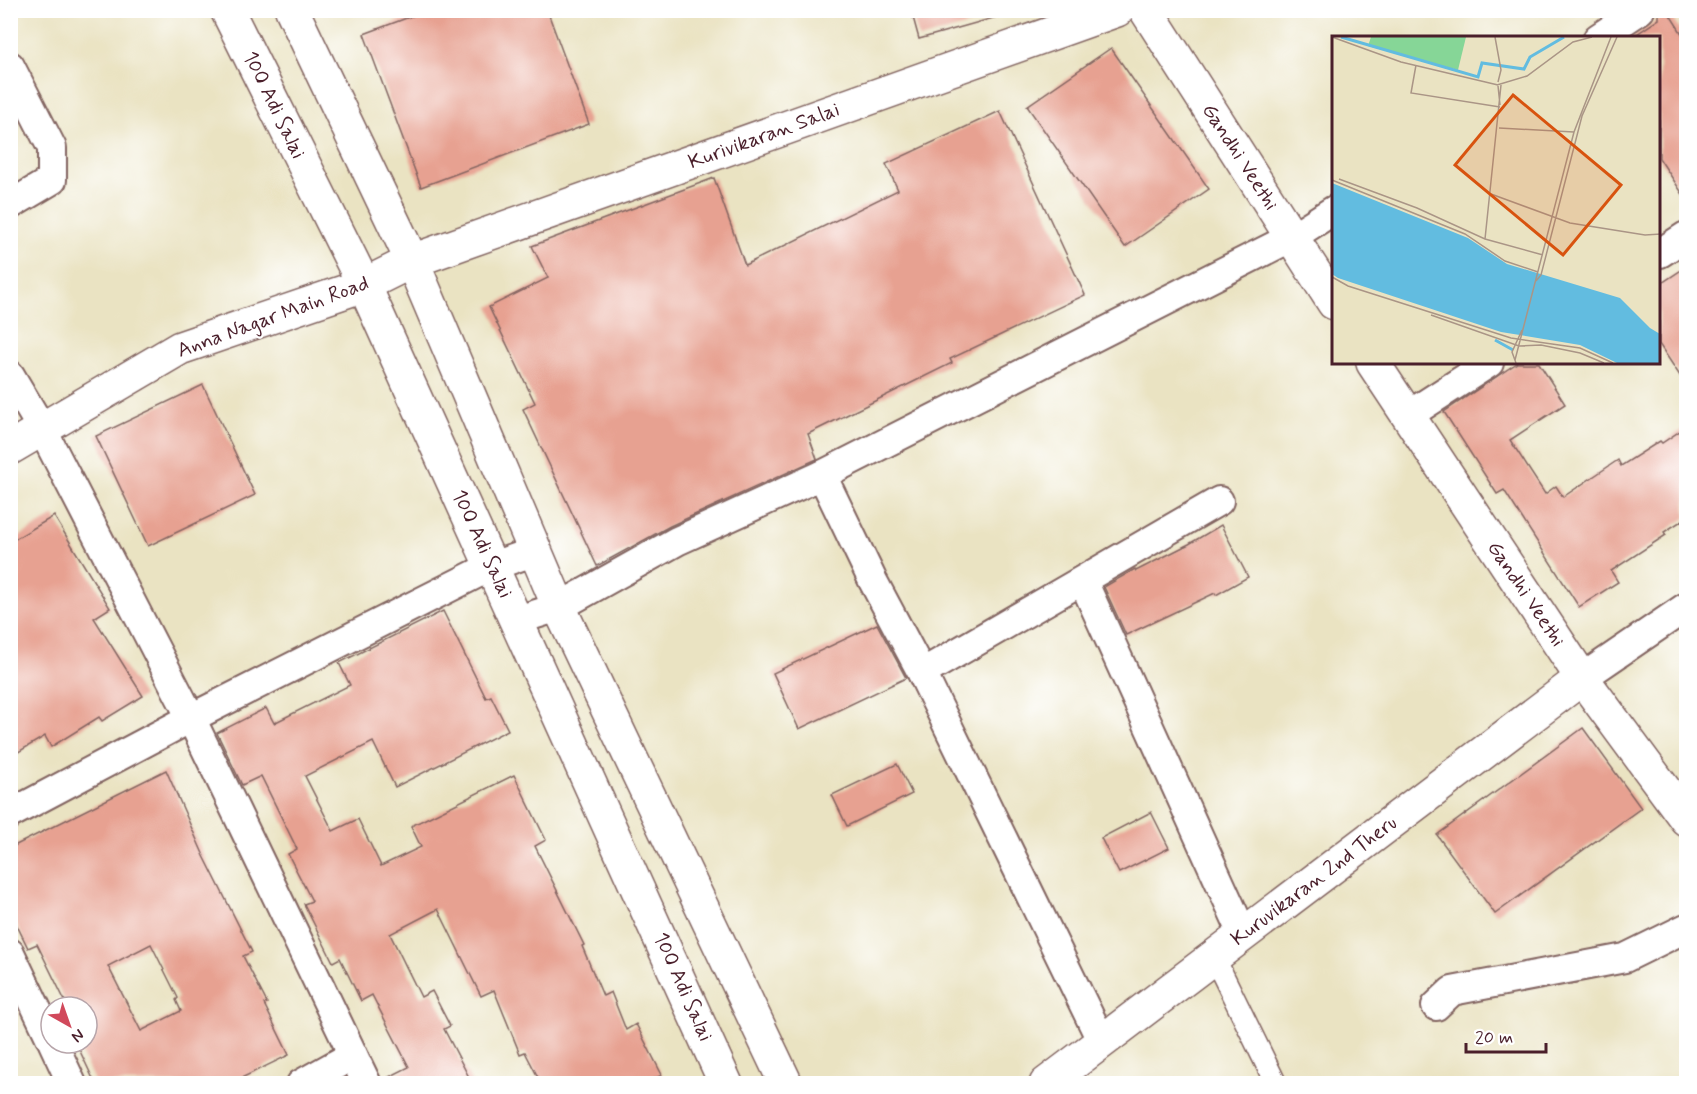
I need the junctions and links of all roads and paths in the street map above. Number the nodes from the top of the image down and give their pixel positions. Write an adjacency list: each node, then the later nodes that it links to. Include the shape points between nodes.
1 (227, 10): 14 (street, 100 Adi Salai)
2 (292, 10): 13 (street)
3 (1118, 10): 13 (street, Kurivikaran Salai)
4 (1146, 10): 11 (street, Gandhi Veethi)
5 (1640, 10): 6 (street)
6 (1601, 36)
7 (10, 66): 8 (street, via 52,148 52,180)
8 (10, 205)
9 (1332, 211): 11 (street)
10 (1686, 236): 12 (street)
11 (1292, 237): 15 (street, Gandhi Veethi); 22 (street)
12 (1661, 252)
13 (411, 261): 14 (street, Anna Nagar Main Road); 24 (street)
14 (364, 285): 20 (street, Anna Nagar Main Road, via 180,348); 25 (street, 100 Adi Salai)
15 (1332, 300)
16 (1374, 364): 19 (street, Gandhi Veethi)
17 (1487, 364): 19 (street)
18 (10, 375): 20 (street)
19 (1407, 416): 31 (street, Gandhi Veethi)
20 (42, 429): 21 (street, Anna Nagar Main Road); 32 (street)
21 (10, 448)
22 (822, 475): 27 (street, via 677,541); 30 (street)
23 (1219, 501): 26 (street)
24 (536, 551): 25 (street); 27 (street)
25 (492, 566): 29 (street, 100 Adi Salai); 32 (street)
26 (1083, 581): 30 (street); 36 (street)
27 (559, 607): 29 (street); 48 (street)
28 (1686, 607): 31 (street)
29 (517, 620): 47 (street, 100 Adi Salai)
30 (922, 673): 41 (street)
31 (1582, 678): 34 (street, Gandhi Veethi); 36 (street, Kuruvikaran 2nd Theru)
32 (191, 718): 33 (street); 43 (street)
33 (10, 814)
34 (1686, 819)
35 (1686, 928): 39 (street, via 1625,958 1452,991)
36 (1244, 934): 38 (street, Kuruvikaran 2nd Theru)
37 (10, 953): 40 (street)
38 (1214, 957): 41 (street, Kuruvikaran 2nd Theru); 50 (street)
39 (1436, 1006)
40 (39, 1014)
41 (1102, 1042): 49 (street, Kuruvikaran 2nd Theru)
42 (57, 1055): 44 (street)
43 (353, 1055): 45 (street); 46 (street)
44 (67, 1082)
45 (302, 1083)
46 (367, 1083)
47 (726, 1083)
48 (786, 1083)
49 (1046, 1083)
50 (1276, 1083)

